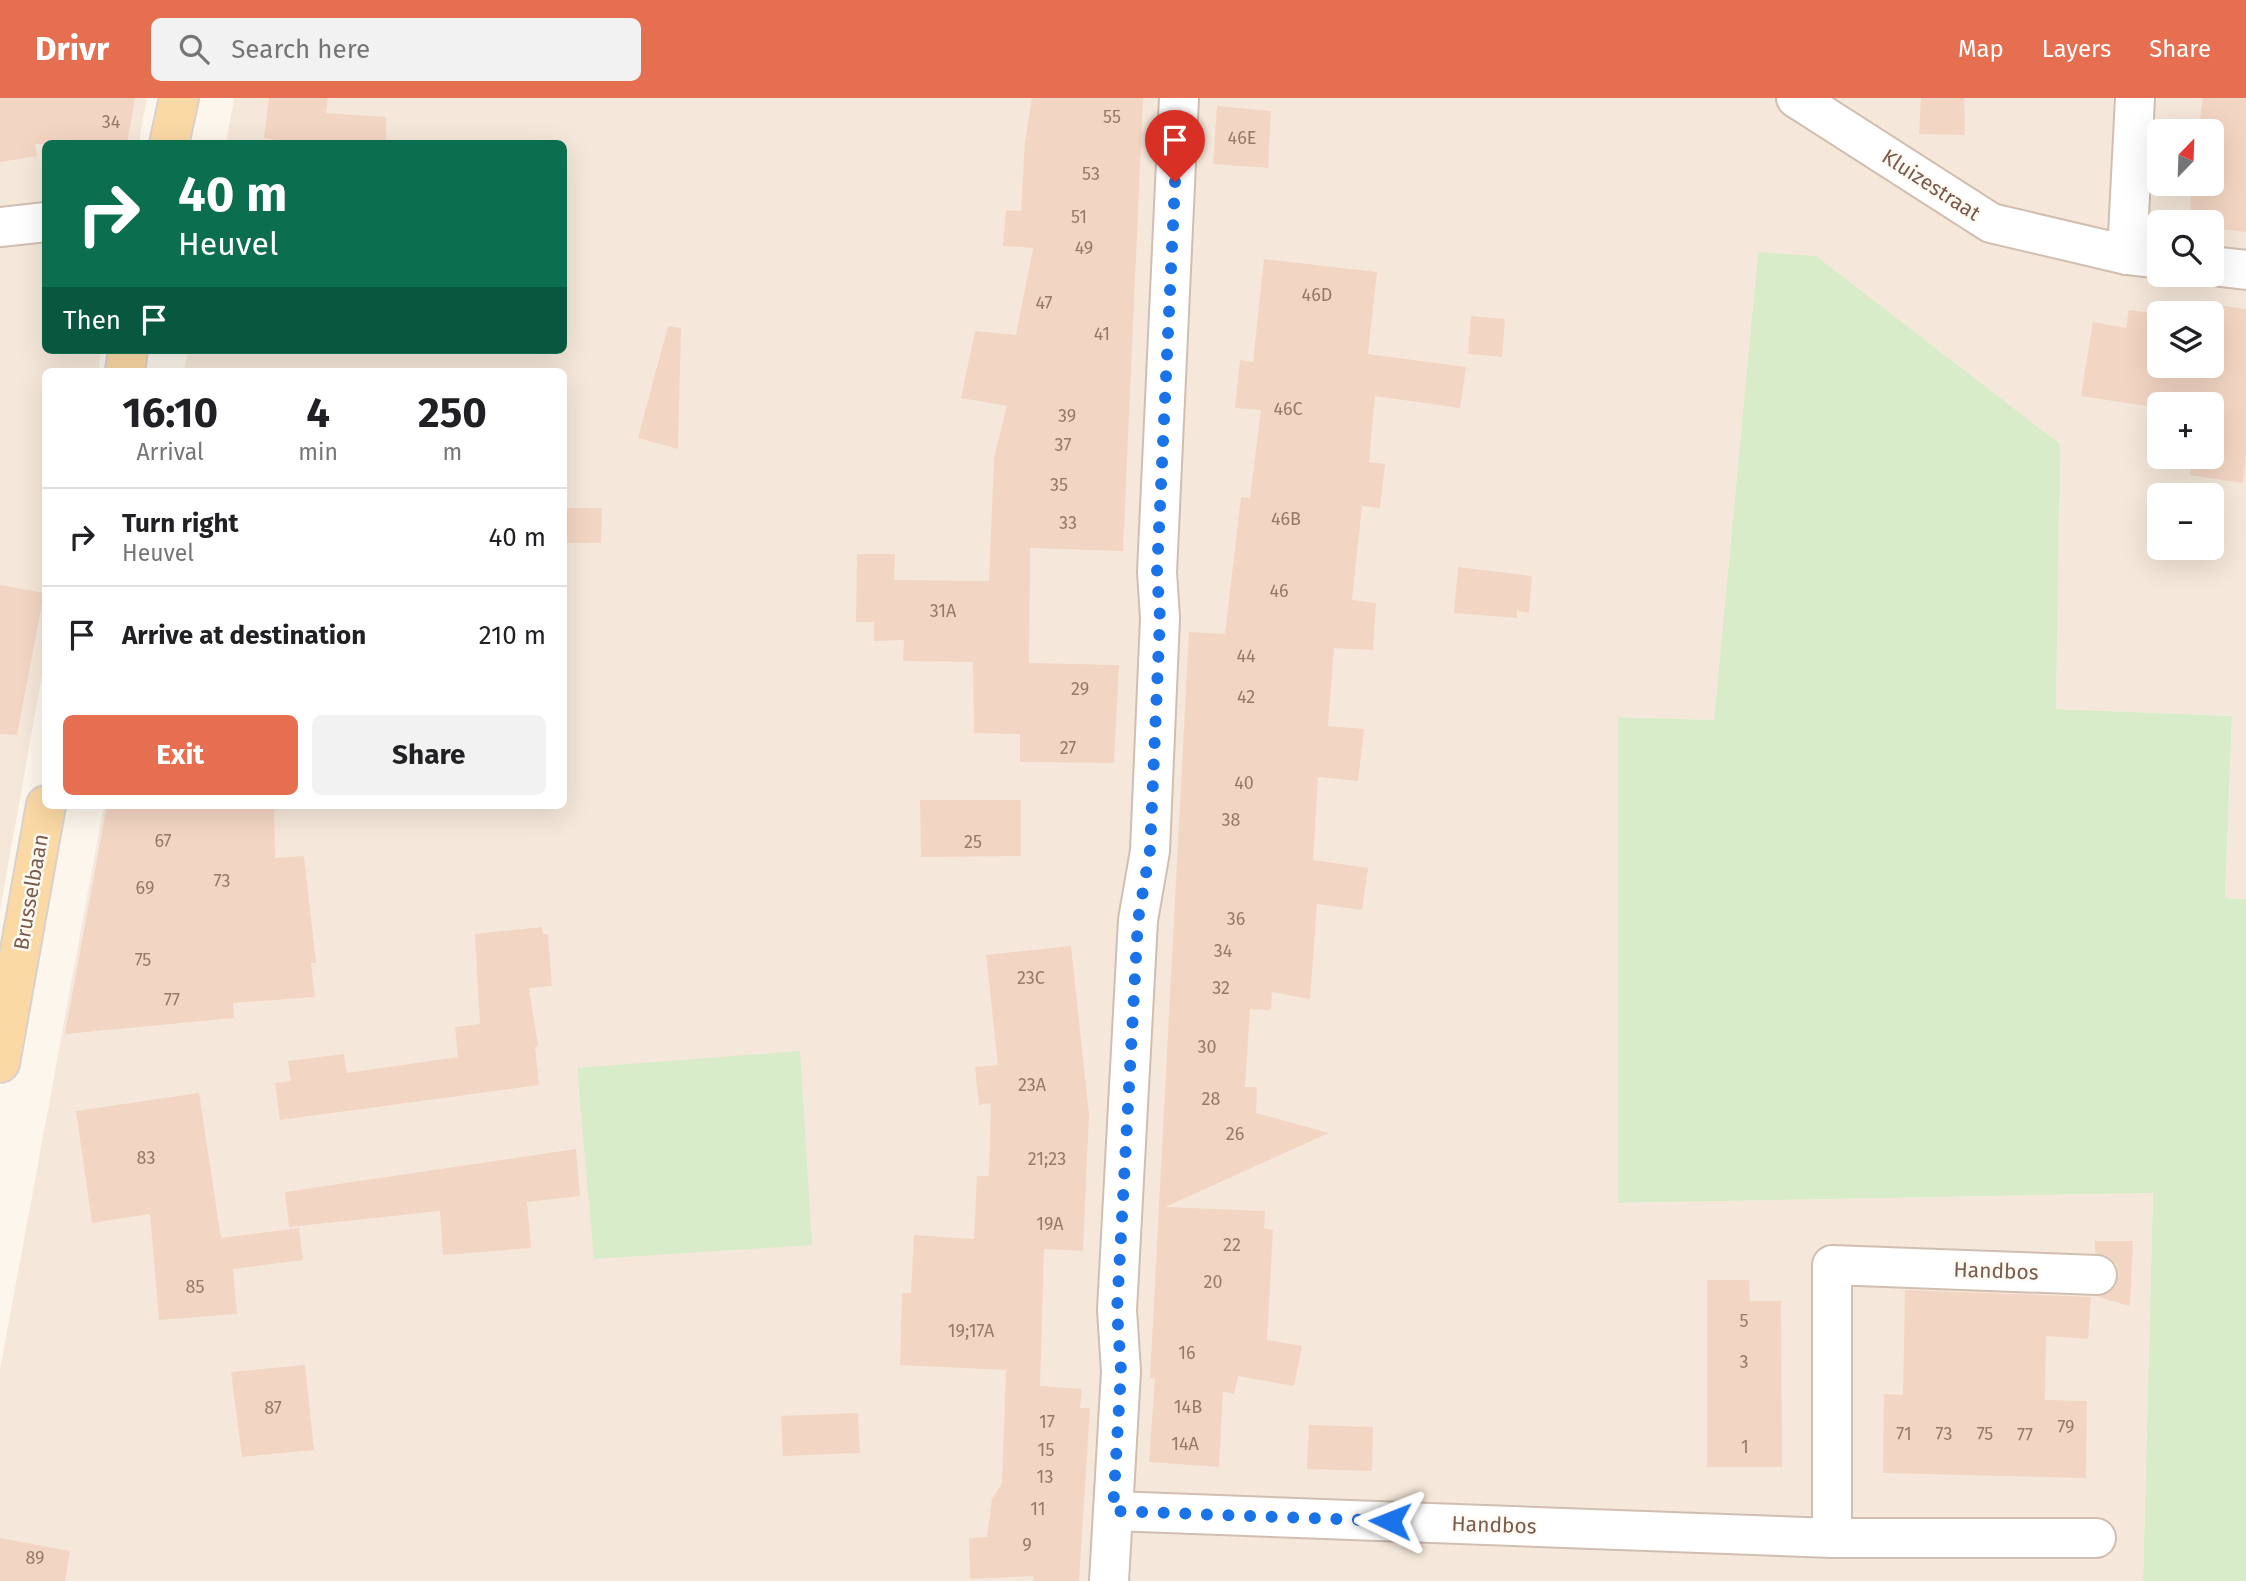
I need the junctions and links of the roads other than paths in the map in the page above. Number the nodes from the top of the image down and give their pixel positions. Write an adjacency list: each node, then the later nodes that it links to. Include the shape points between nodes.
1 (179, 98): 5 (main road)
2 (1179, 98): 14 (street, via 1150,850 1136,948 1117,1310 1121,1371)
3 (1796, 98): 8 (street, Kluizestraat, via 1991,223)
4 (2135, 98): 8 (street)
5 (170, 140)
6 (42, 223): 7 (street)
7 (0, 228)
8 (2143, 257)
9 (2224, 267): 10 (street)
10 (2246, 270)
11 (45, 809): 12 (main road, Brusselbaan)
12 (0, 1063)
13 (2097, 1275): 15 (street, Handbos, via 1832,1265)
14 (1113, 1511): 15 (street, Handbos); 17 (street)
15 (1832, 1538): 16 (street, Handbos)
16 (2096, 1538)
17 (1108, 1581)

